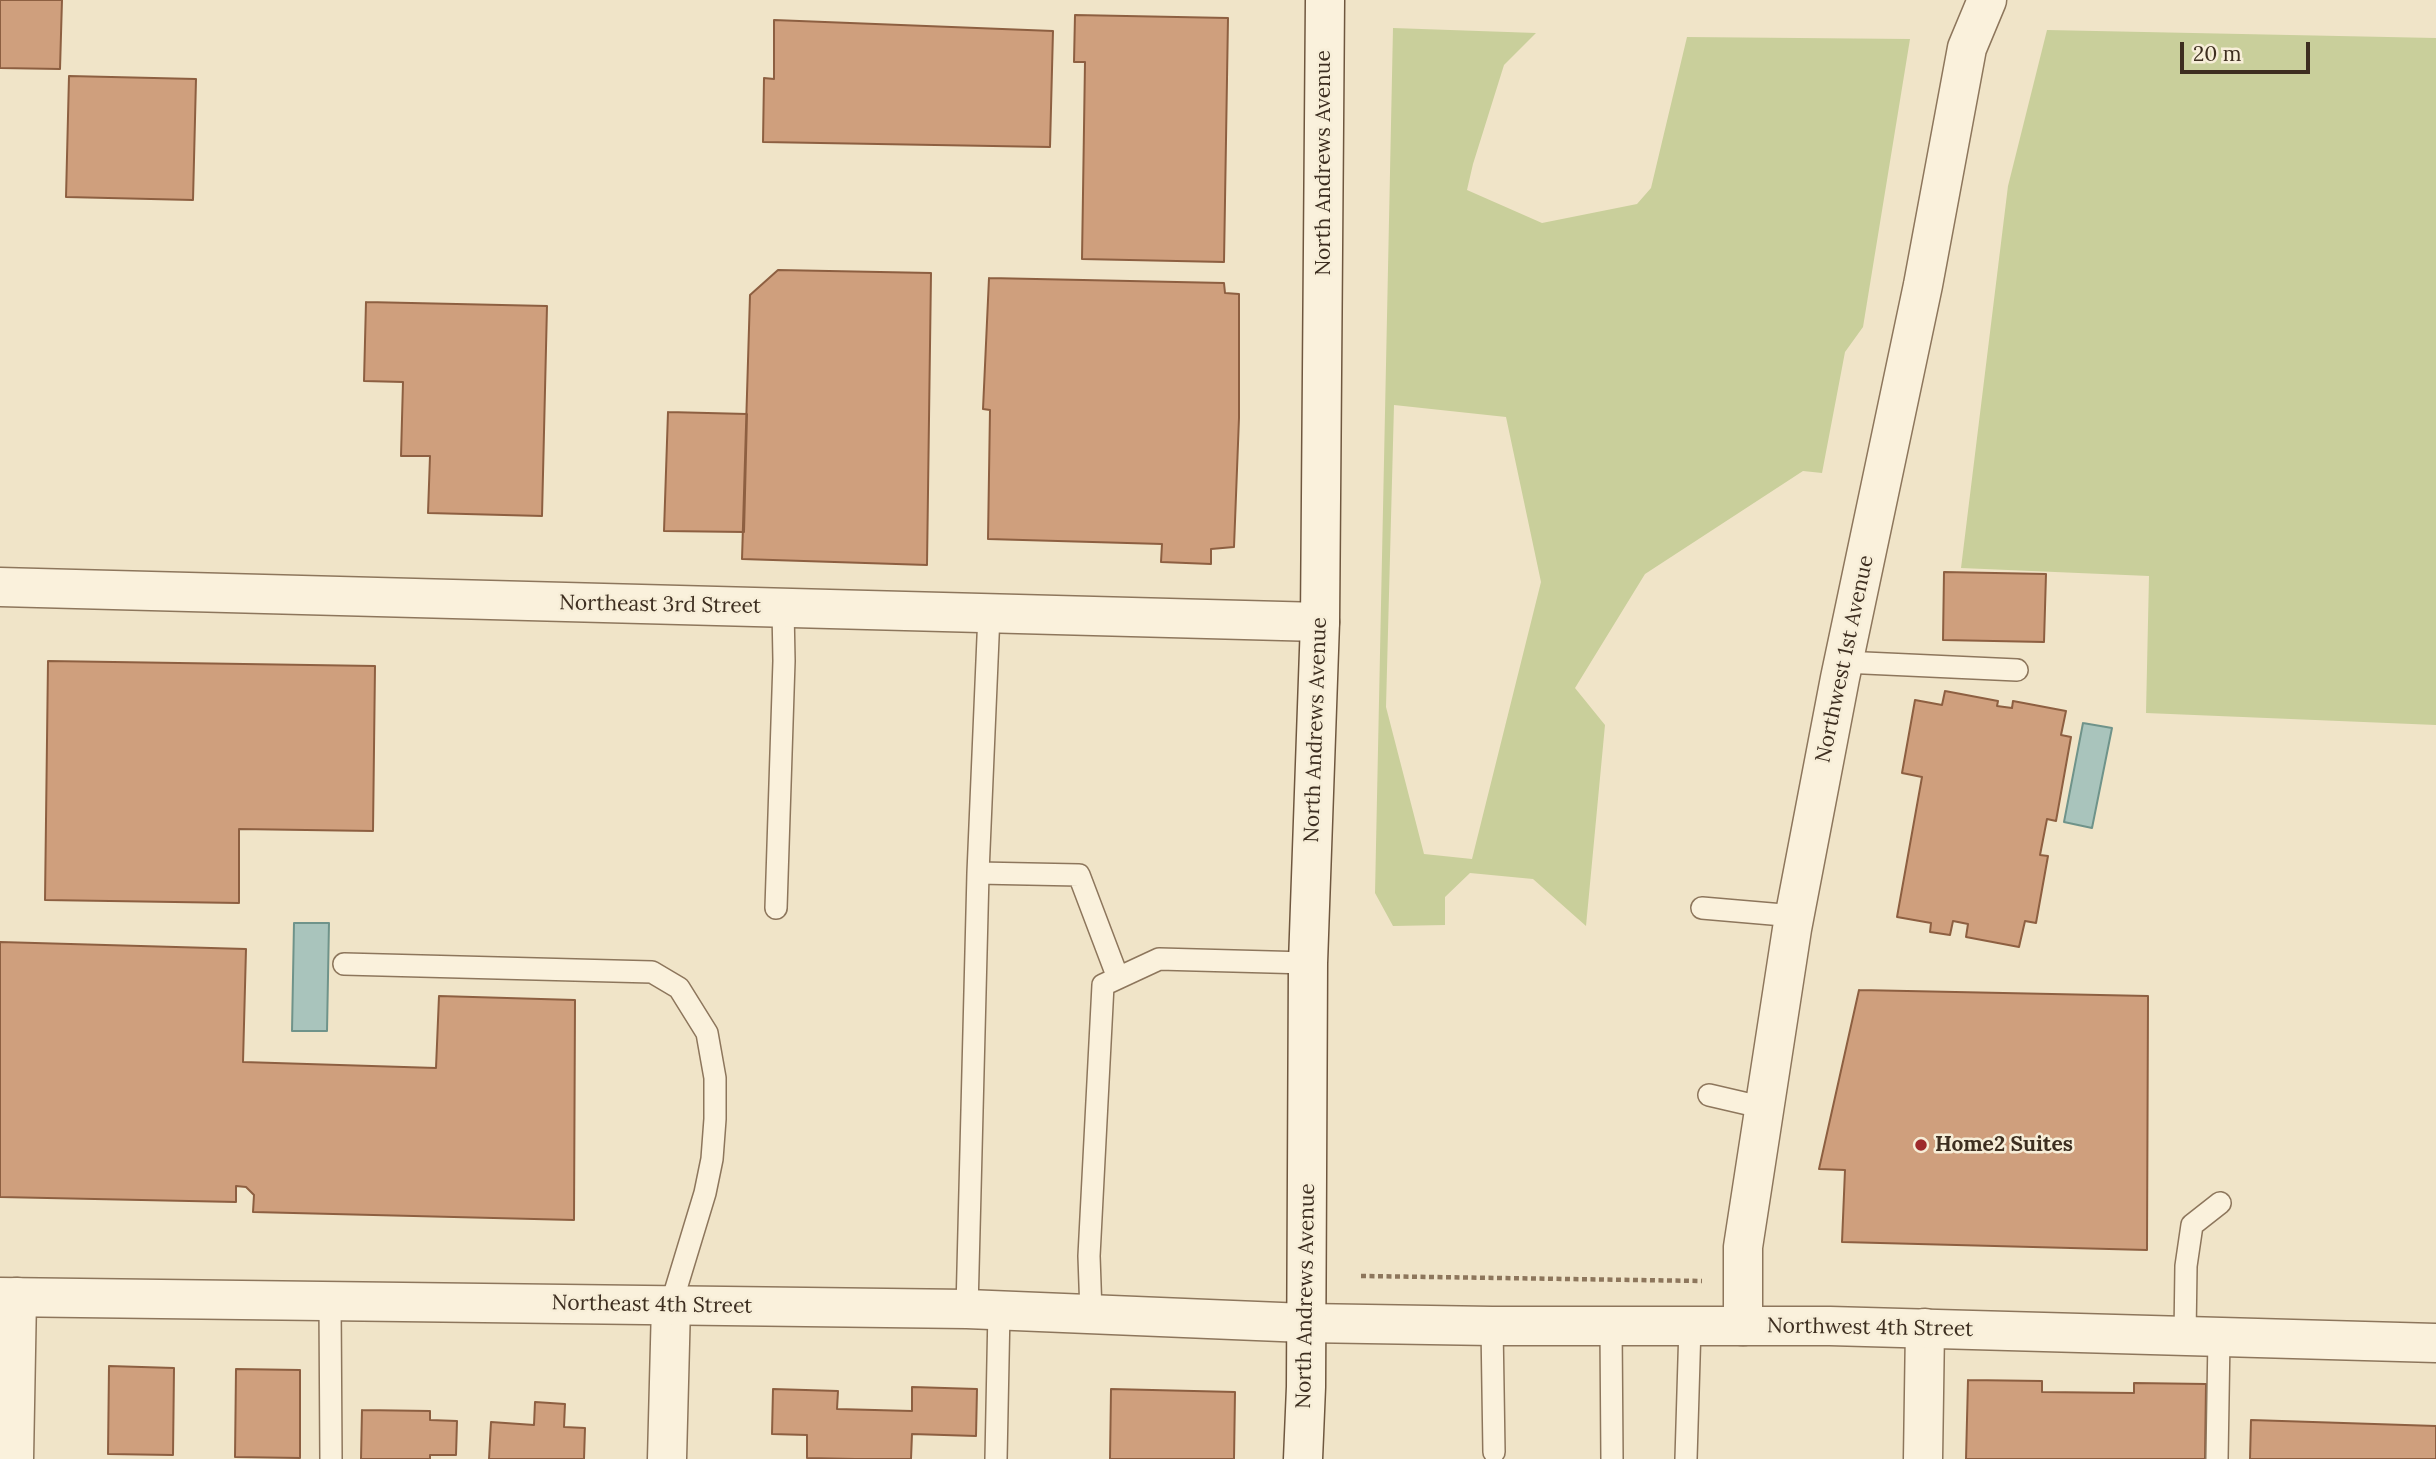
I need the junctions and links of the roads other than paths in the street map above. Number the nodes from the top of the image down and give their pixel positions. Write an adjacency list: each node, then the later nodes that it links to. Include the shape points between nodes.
1 (1325, 0): 6 (street, North Andrews Avenue)
2 (1987, 0): 7 (street, Northwest 1st Avenue, via 1966,48 1920,298)
3 (0, 587): 4 (street, Northeast 3rd Street)
4 (783, 608): 5 (street, Northeast 3rd Street); 10 (lane)
5 (989, 614): 6 (street, Northeast 3rd Street); 9 (lane)
6 (1320, 622): 13 (street, North Andrews Avenue)
7 (1843, 662): 8 (lane); 12 (street, Northwest 1st Avenue)
8 (2017, 670)
9 (978, 873): 15 (lane, via 1079,875); 22 (lane)
10 (776, 908)
11 (1702, 908): 12 (lane)
12 (1795, 916): 17 (street, Northwest 1st Avenue)
13 (1308, 963): 15 (lane, via 1158,959); 24 (street, North Andrews Avenue)
14 (344, 964): 21 (lane, via 640,971 652,972 679,988 707,1033 715,1078 715,1119 705,1193)
15 (1118, 978): 23 (lane, via 1103,985)
16 (1709, 1095): 17 (lane)
17 (1765, 1108): 27 (street, Northwest 1st Avenue, via 1743,1247)
18 (2220, 1203): 30 (lane, via 2192,1225 2186,1266)
19 (9, 1297): 20 (street, Northeast 4th Street); 33 (street)
20 (330, 1301): 21 (street, Northeast 4th Street); 34 (lane)
21 (671, 1305): 22 (street, Northeast 4th Street); 35 (street)
22 (983, 1310): 23 (street, Northeast 4th Street); 36 (lane)
23 (1091, 1313): 24 (street, Northeast 4th Street)
24 (1305, 1323): 25 (street, Northwest 4th Street); 37 (street, North Andrews Avenue)
25 (1492, 1326): 28 (street, Northwest 4th Street); 32 (lane)
26 (1690, 1326): 27 (street, Northwest 4th Street); 28 (street, Northwest 4th Street); 39 (lane)
27 (1743, 1326): 29 (street, Northwest 4th Street)
28 (1611, 1327): 38 (lane)
29 (1925, 1328): 30 (street, Northwest 4th Street); 40 (street)
30 (2202, 1336): 31 (street, Northwest 4th Street); 41 (lane)
31 (2436, 1343)
32 (1494, 1452)
33 (14, 1459)
34 (331, 1459)
35 (667, 1459)
36 (996, 1459)
37 (1303, 1459)
38 (1612, 1459)
39 (1686, 1459)
40 (1923, 1459)
41 (2217, 1459)

